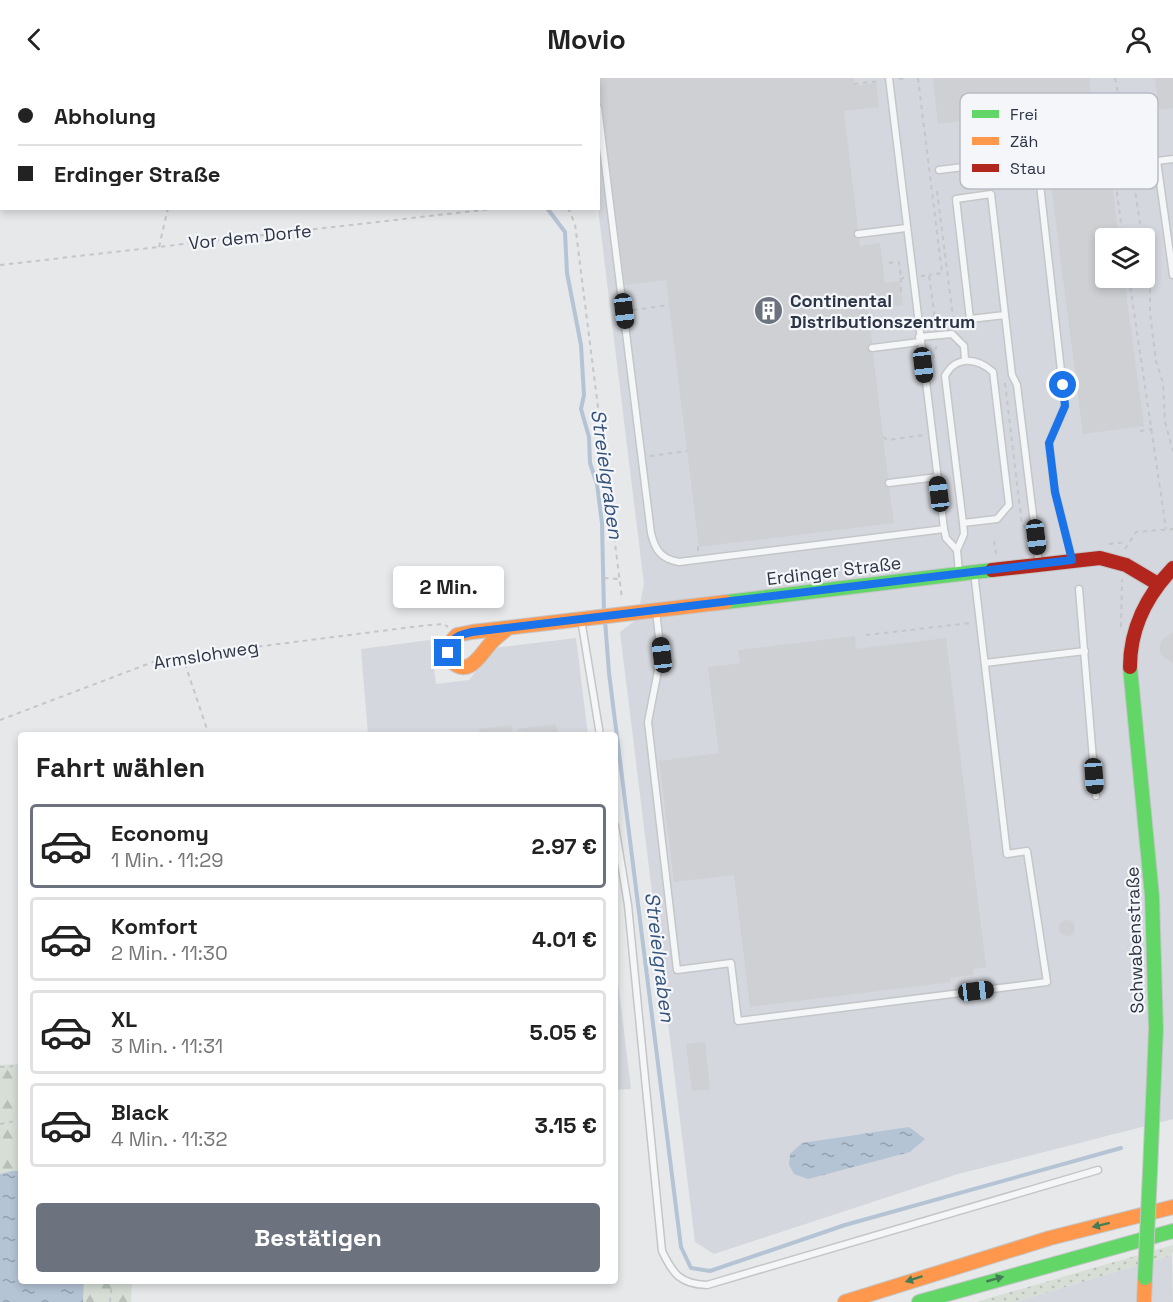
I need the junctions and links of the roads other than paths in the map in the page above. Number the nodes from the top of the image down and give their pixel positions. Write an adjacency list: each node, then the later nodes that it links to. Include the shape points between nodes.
1 (889, 78): 9 (lane)
2 (600, 124): 19 (lane, via 651,533 660,554 679,562)
3 (1173, 159): 4 (lane)
4 (1158, 161)
5 (960, 167): 7 (lane)
6 (1158, 168): 11 (lane)
7 (939, 170)
8 (1040, 189): 21 (lane, via 1065,406 1049,443 1055,492)
9 (906, 228): 10 (lane); 13 (lane)
10 (858, 234)
11 (1173, 275)
12 (1005, 315): 12 (lane, via 991,194 956,198 970,319); 22 (lane)
13 (920, 340): 14 (lane); 15 (lane, via 952,334 964,346); 16 (lane)
14 (872, 348)
15 (965, 360): 18 (lane, via 949,368 945,376); 18 (lane, via 976,361 993,372 1009,505 997,519)
16 (937, 477): 17 (lane); 19 (lane)
17 (889, 483)
18 (963, 523): 20 (lane, via 964,534)
19 (944, 530): 20 (lane)
20 (957, 550): 25 (lane)
21 (1072, 560): 22 (main road, Erdinger Straße); 26 (main road, Erdinger Straße, via 1107,556)
22 (1040, 564): 24 (main road, Erdinger Straße)
23 (1173, 568): 26 (main road, Schwabenstraße)
24 (974, 572): 25 (main road, Erdinger Straße); 32 (lane)
25 (959, 574): 28 (main road, Erdinger Straße)
26 (1158, 584): 41 (main road, Schwabenstraße, bridge, via 1137,621 1130,664 1153,907 1156,1029)
27 (1079, 589): 31 (lane)
28 (656, 610): 29 (main road, Erdinger Straße); 32 (lane, via 662,655 648,722 677,970 731,963 738,1021 1047,982 1027,851 1007,854)
29 (588, 618): 30 (main road, Erdinger Straße); 33 (lane)
30 (508, 628): 30 (main road, Erdinger Straße, via 475,664 466,668 450,660 449,644 457,635)
31 (1085, 651): 32 (lane); 34 (lane)
32 (985, 663)
33 (600, 732)
34 (1096, 796)
35 (618, 844): 36 (lane, via 628,905 662,1251 671,1270 689,1285 707,1285)
36 (1098, 1170)
37 (1173, 1206): 39 (main road, one-way to 39, via 1050,1238)
38 (1173, 1231): 40 (main road, one-way to 38)
39 (845, 1302)
40 (919, 1302)
41 (1144, 1302)

